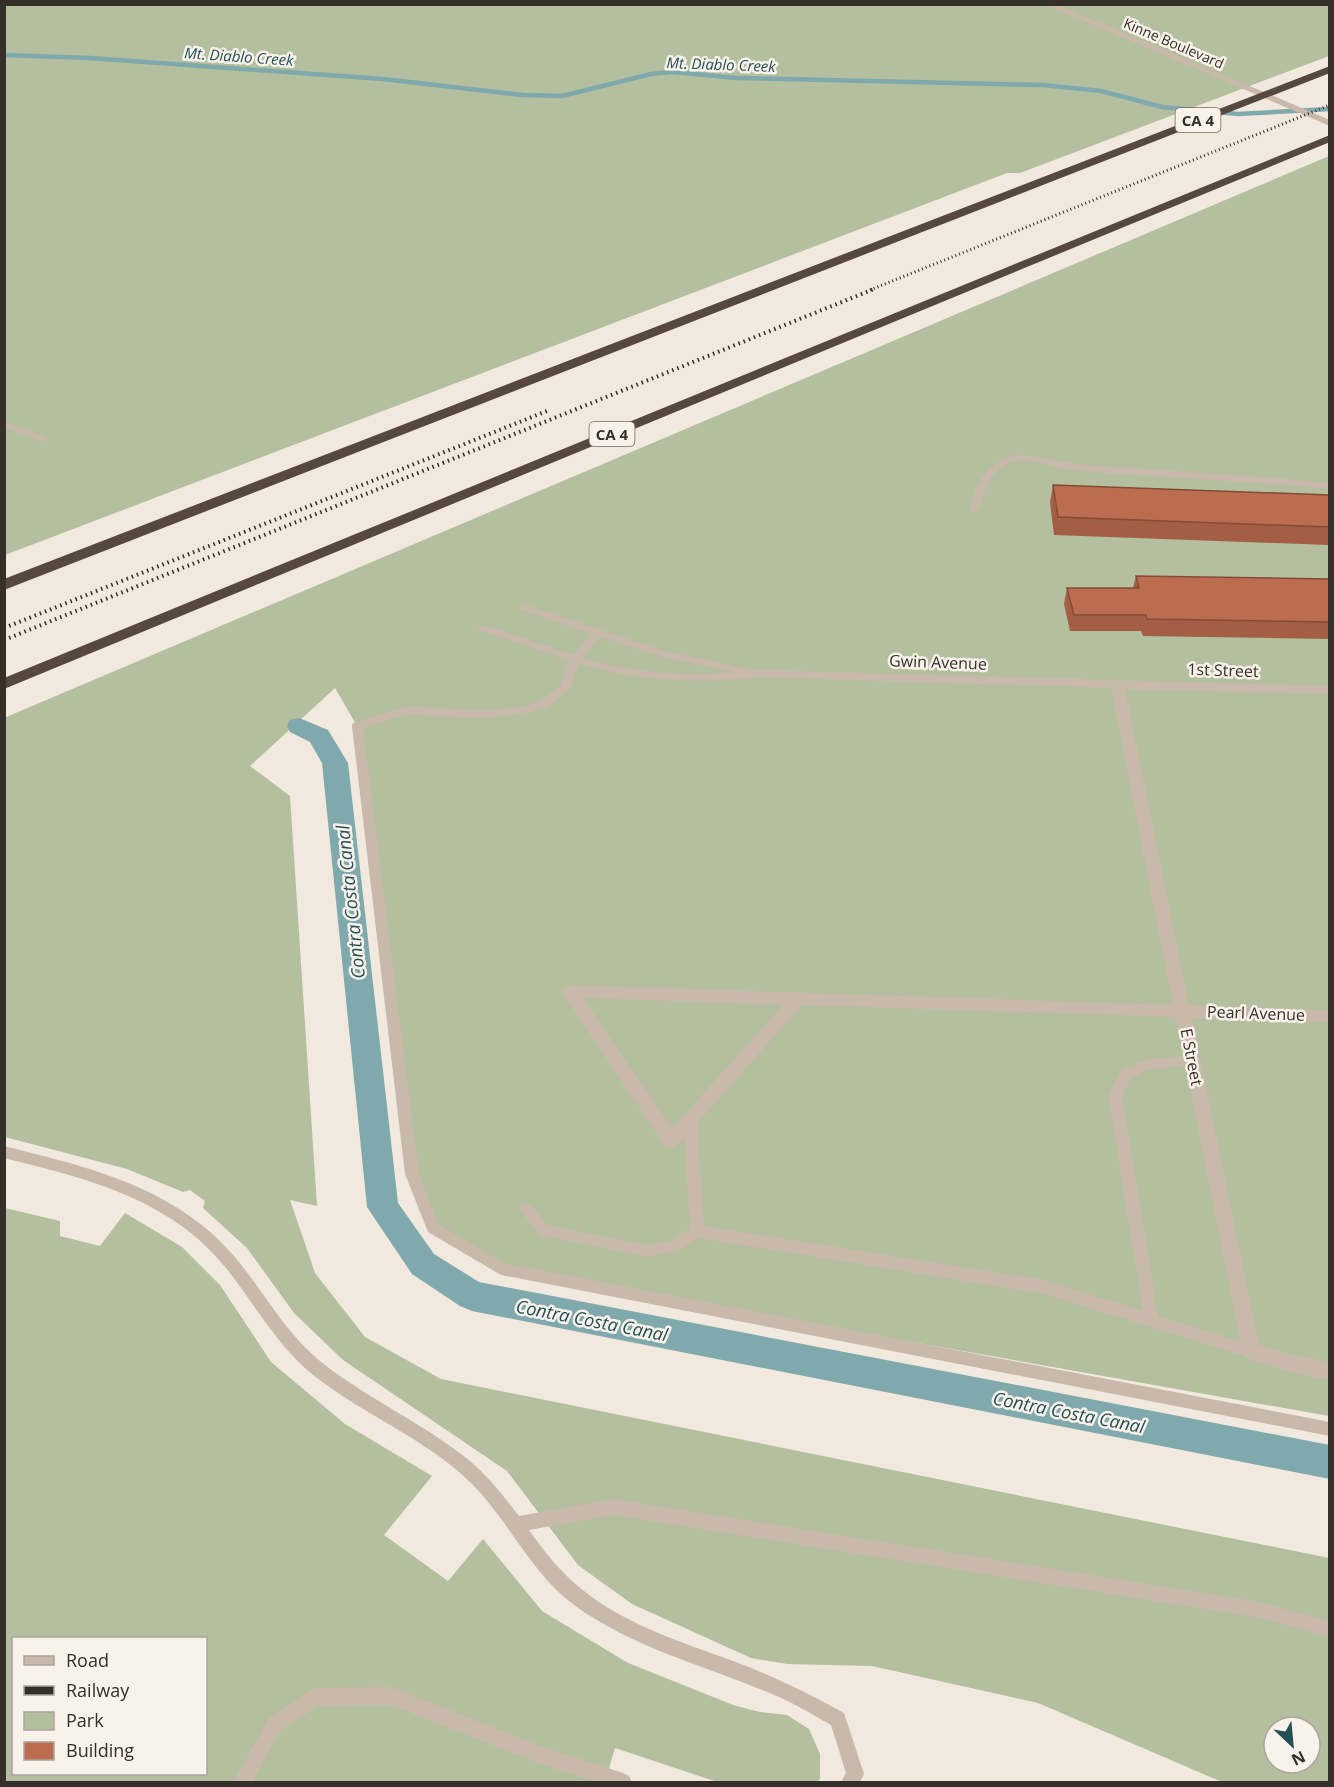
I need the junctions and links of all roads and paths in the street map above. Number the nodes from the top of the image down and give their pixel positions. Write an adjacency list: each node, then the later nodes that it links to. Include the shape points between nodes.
1 (230, 4): 2 (lane)
2 (247, 4)
3 (1048, 4): 5 (street, Kinne Boulevard)
4 (1329, 69): 11 (highway, CA 4)
5 (1329, 123)
6 (1329, 138): 17 (highway, CA 4)
7 (4, 424): 8 (lane)
8 (42, 439)
9 (1329, 486): 10 (lane, via 1248,477 1065,467 1015,458 987,475 978,489)
10 (975, 509)
11 (4, 585)
12 (524, 607): 14 (lane)
13 (483, 628): 15 (lane)
14 (597, 633): 15 (lane); 16 (lane, via 662,654)
15 (576, 659): 16 (lane, via 651,676 720,678); 31 (lane, via 564,688 545,703 528,709 482,715 408,710 357,726 412,1174 433,1228 501,1269)
16 (758, 674): 18 (street, Gwin Avenue)
17 (4, 684)
18 (1117, 684): 19 (street, 1st Street); 21 (street, E Street)
19 (1329, 690)
20 (798, 999): 21 (street, Pearl Avenue); 24 (street); 24 (street, Pearl Avenue, via 570,991 671,1141)
21 (1183, 1011): 22 (street, Pearl Avenue); 23 (street, E Street)
22 (1329, 1016)
23 (1193, 1060): 28 (lane, via 1145,1065 1126,1074 1114,1095); 29 (street, E Street)
24 (690, 1121): 27 (lane)
25 (4, 1152): 32 (lane, via 106,1178 185,1219 219,1249 277,1328 311,1363 349,1392 447,1453 483,1483)
26 (526, 1209): 27 (lane, via 543,1230 647,1251 673,1247)
27 (697, 1231): 28 (lane, via 1044,1287)
28 (1152, 1321): 29 (lane)
29 (1251, 1351): 30 (street)
30 (1329, 1371)
31 (1329, 1429)
32 (514, 1525): 33 (lane, via 613,1507 1255,1609); 36 (lane, via 545,1566 579,1598 622,1626 795,1694 838,1719 855,1774)
33 (1329, 1629)
34 (242, 1782): 35 (lane, via 275,1724 316,1697 391,1696 540,1755)
35 (623, 1782)
36 (850, 1782)

